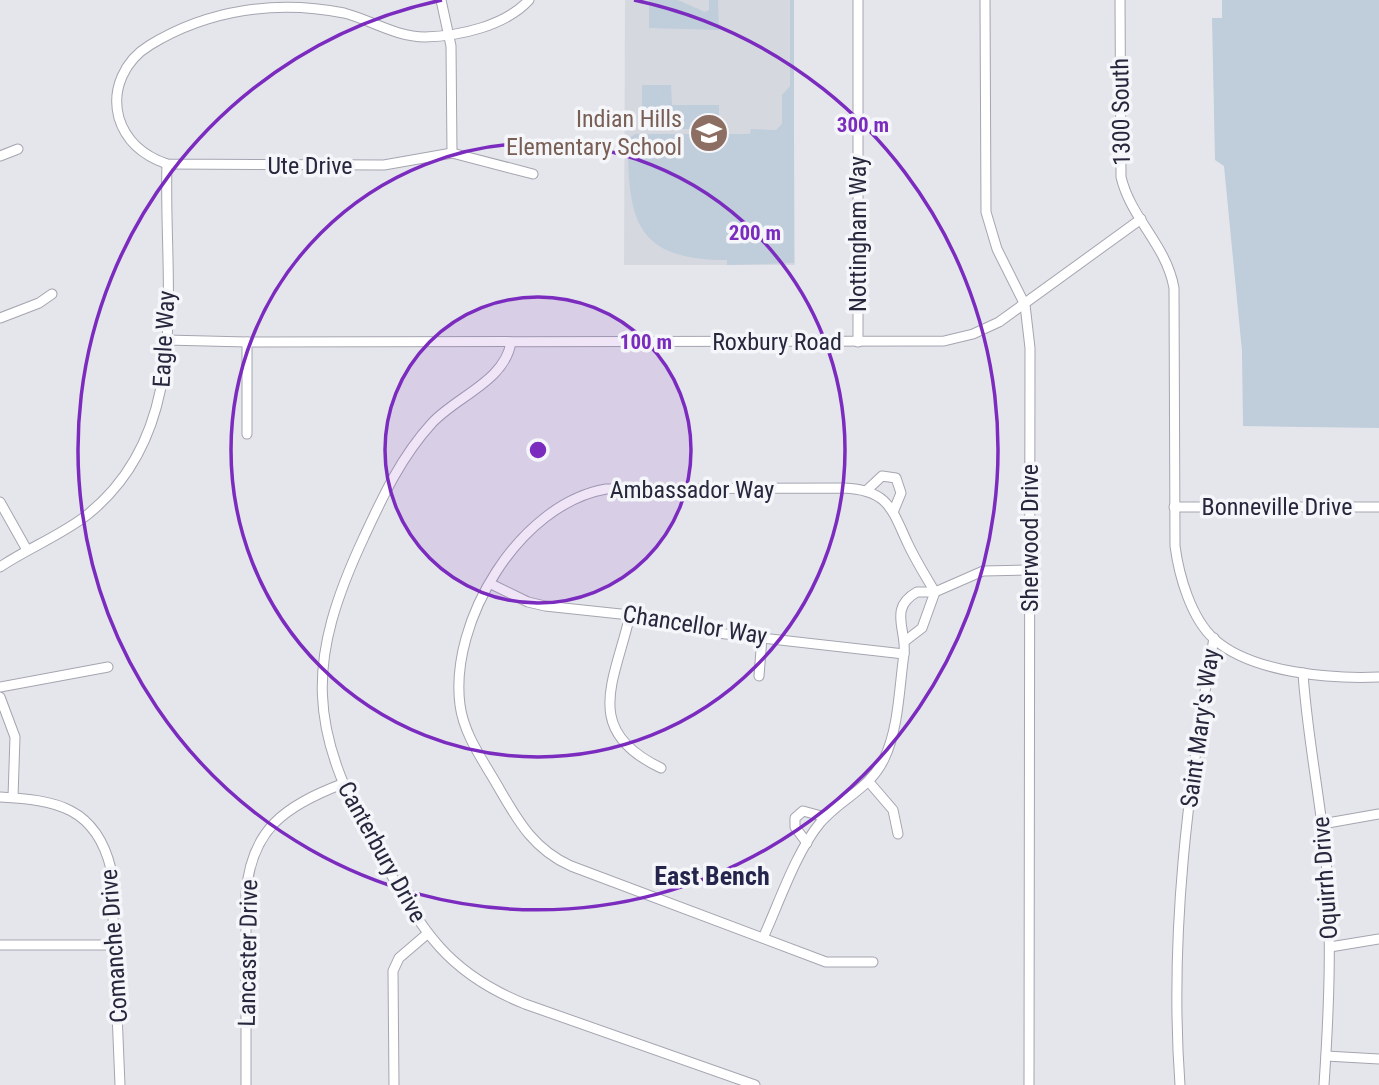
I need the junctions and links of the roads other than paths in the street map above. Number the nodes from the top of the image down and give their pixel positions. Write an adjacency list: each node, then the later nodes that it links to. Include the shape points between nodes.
1 (442, 0): 6 (street)
2 (529, 0): 6 (street, via 480,28)
3 (858, 0): 19 (street, Nottingham Way)
4 (985, 0): 14 (street, Sherwood Drive, via 986,212 997,249)
5 (1120, 0): 12 (street, 1300 South, via 1120,167 1127,195)
6 (450, 33): 8 (street); 10 (street, via 413,36 341,12 289,4 229,10 180,28 132,59 117,95 120,119 130,139 146,155)
7 (18, 149): 9 (street)
8 (452, 153): 10 (street, Ute Drive, via 384,165); 11 (street)
9 (0, 156)
10 (167, 164): 16 (street, Eagle Way)
11 (533, 174)
12 (1141, 219): 14 (street, Roxbury Road); 23 (street, Saint Mary's Way, via 1162,251 1174,288)
13 (52, 294): 15 (street)
14 (1025, 305): 19 (street, Roxbury Road, via 991,327 954,340); 28 (street, Sherwood Drive, via 1030,348)
15 (0, 318)
16 (166, 340): 17 (street, Roxbury Road); 26 (street, Eagle Way, via 157,414 133,464 89,513)
17 (247, 342): 18 (street, Roxbury Road); 20 (street)
18 (511, 342): 19 (street, Roxbury Road); 44 (street, Canterbury Drive, via 505,365 442,414 407,453 340,589 325,643 322,689 328,737)
19 (858, 342)
20 (247, 434)
21 (866, 491): 25 (street, Ambassador Way); 25 (street, Ambassador Way, via 882,476 896,478 901,493); 29 (street, Ambassador Way, via 594,491 563,505 525,534)
22 (0, 502): 26 (street)
23 (1174, 507): 24 (street, Bonneville Drive); 33 (street, Saint Mary's Way, via 1181,577)
24 (1379, 507)
25 (894, 510): 30 (street, Ambassador Way)
26 (27, 551): 27 (street, Eagle Way)
27 (0, 567)
28 (1030, 570): 30 (street, via 983,571); 65 (street, Sherwood Drive)
29 (491, 584): 31 (street, Chancellor Way, via 536,605); 53 (street, Ambassador Way, via 465,642 460,704 469,736 520,825 544,851 570,866)
30 (935, 592): 34 (street, via 922,628); 34 (street, via 917,592 904,603 898,620)
31 (630, 615): 32 (street, Chancellor Way, via 699,631); 42 (street, via 609,691 610,718 630,750)
32 (762, 637): 35 (street, Chancellor Way); 38 (street)
33 (1214, 638): 37 (street, via 1244,656); 66 (street, Saint Mary's Way, via 1180,884 1176,967)
34 (905, 641): 35 (street)
35 (904, 654): 43 (street, via 890,744)
36 (108, 667): 40 (street)
37 (1303, 673): 39 (street); 49 (street, Oquirrh Drive)
38 (759, 676)
39 (1379, 677)
40 (0, 687)
41 (0, 697): 46 (street, via 15,737)
42 (661, 768)
43 (869, 782): 48 (street); 50 (street, via 893,810)
44 (342, 784): 52 (street, Canterbury Drive); 62 (street, Lancaster Drive, via 282,814 259,842 250,866)
45 (0, 797): 46 (street, Comanche Drive)
46 (13, 797): 56 (street, Comanche Drive, via 63,805 96,833 111,869)
47 (1379, 814): 49 (street)
48 (825, 817): 51 (street); 51 (street, via 803,811 794,818)
49 (1322, 824): 57 (street, Oquirrh Drive)
50 (898, 834)
51 (807, 843): 53 (street)
52 (427, 934): 63 (street, via 399,957 393,971); 64 (street, Canterbury Drive, via 461,969 509,998)
53 (763, 938): 58 (street, Ambassador Way, via 834,963)
54 (1379, 939): 57 (street)
55 (0, 945): 56 (street)
56 (112, 945): 61 (street, Comanche Drive, via 120,1023)
57 (1330, 947): 59 (street, Oquirrh Drive)
58 (873, 961)
59 (1326, 1056): 60 (street); 67 (street, Oquirrh Drive)
60 (1379, 1059)
61 (120, 1085)
62 (246, 1085)
63 (394, 1085)
64 (755, 1085)
65 (1029, 1085)
66 (1180, 1085)
67 (1324, 1085)

